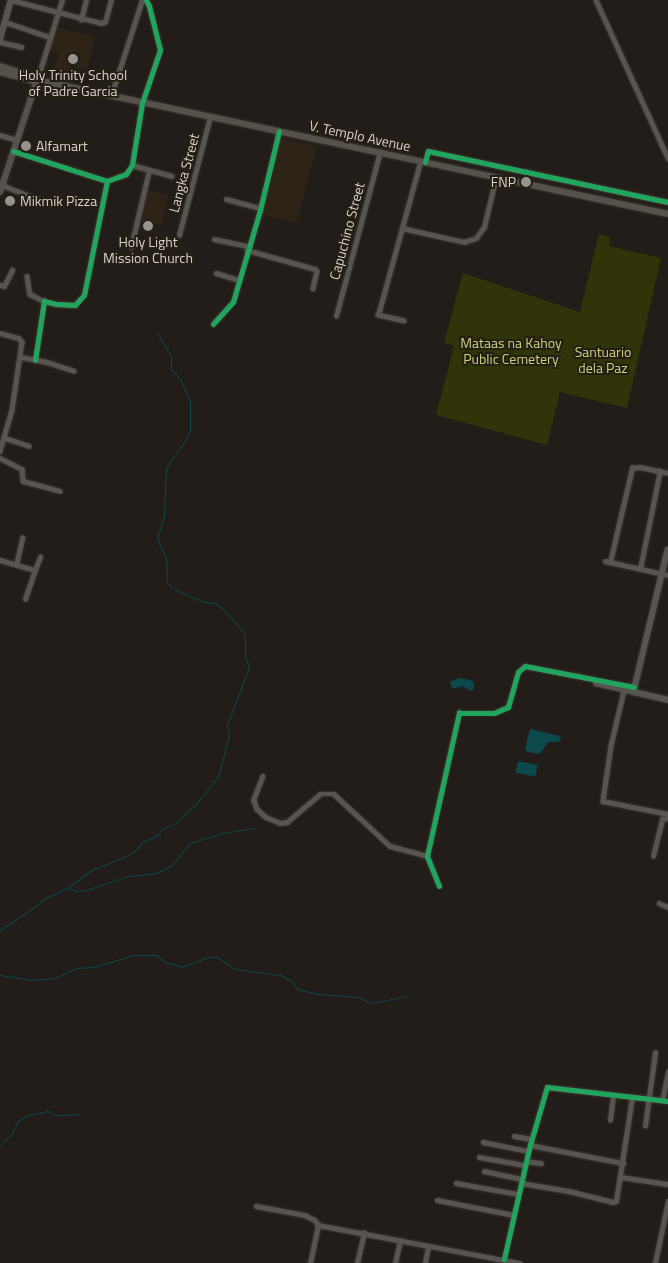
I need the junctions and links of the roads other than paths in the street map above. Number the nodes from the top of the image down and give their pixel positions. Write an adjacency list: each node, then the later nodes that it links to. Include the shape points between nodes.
1 (11, 0): 9 (street); 12 (street)
2 (38, 0): 9 (street)
3 (62, 0): 10 (street)
4 (86, 0): 11 (street)
5 (111, 0): 11 (street, via 103,23)
6 (142, 0): 19 (street)
7 (146, 0): 20 (street, via 160,50)
8 (596, 0): 27 (street)
9 (36, 7): 10 (street)
10 (58, 13): 11 (street); 13 (street)
11 (81, 20)
12 (5, 22): 13 (street); 14 (street)
13 (49, 37): 18 (street)
14 (0, 40): 15 (street)
15 (21, 46)
16 (0, 66): 18 (main road, V. Templo Avenue)
17 (0, 72): 18 (main road, V. Templo Avenue)
18 (38, 80): 19 (main road, V. Templo Avenue); 24 (main road)
19 (111, 96): 20 (main road, V. Templo Avenue)
20 (142, 103): 21 (main road, V. Templo Avenue); 29 (street)
21 (210, 117): 22 (main road, V. Templo Avenue); 42 (street, Langka Street)
22 (278, 131): 26 (main road, V. Templo Avenue); 39 (street)
23 (0, 135): 24 (street)
24 (17, 140): 25 (main road)
25 (14, 151): 33 (street); 34 (main road)
26 (380, 152): 28 (main road, V. Templo Avenue); 53 (street, Capuchino Street)
27 (668, 158)
28 (422, 162): 32 (main road, V. Templo Avenue); 38 (street, via 428,151); 41 (street)
29 (132, 165): 30 (street); 33 (street, via 126,174)
30 (149, 170): 31 (street); 44 (street)
31 (172, 176)
32 (496, 177): 40 (main road, V. Templo Avenue); 41 (street, via 484,227 476,238 464,242)
33 (107, 181): 52 (street, via 94,255 81,300 69,306)
34 (2, 185): 35 (main road); 37 (street)
35 (0, 192)
36 (226, 199): 39 (street)
37 (45, 202)
38 (668, 202)
39 (260, 208): 45 (street)
40 (668, 214)
41 (402, 228): 54 (street, via 378,315)
42 (179, 235)
43 (214, 239): 45 (street)
44 (131, 247)
45 (248, 248): 49 (street); 51 (street, via 315,269)
46 (12, 270): 50 (street, via 4,286)
47 (216, 273): 49 (street)
48 (27, 276): 52 (street, via 30,294)
49 (239, 280): 55 (street, via 233,302)
50 (0, 285)
51 (313, 289)
52 (44, 301): 58 (street)
53 (336, 316)
54 (404, 321)
55 (213, 324)
56 (0, 333): 57 (street, via 22,340)
57 (21, 357): 58 (street); 61 (street)
58 (35, 360): 59 (street)
59 (74, 372)
60 (0, 433): 61 (street)
61 (6, 437): 62 (street); 63 (street)
62 (29, 446)
63 (0, 451)
64 (0, 458): 67 (street, via 22,469 23,482)
65 (660, 471): 66 (street); 73 (street); 73 (street, via 632,468 607,561)
66 (668, 473)
67 (60, 491)
68 (22, 538): 72 (street)
69 (668, 550): 75 (street)
70 (40, 558): 74 (street)
71 (0, 560): 72 (street)
72 (16, 565): 74 (street)
73 (640, 569): 75 (street)
74 (35, 570): 76 (street)
75 (665, 574): 78 (street)
76 (25, 599)
77 (594, 681): 78 (street); 79 (street); 84 (street, via 525,666 518,672 508,707 494,713 460,713)
78 (634, 689): 79 (street); 80 (street)
79 (624, 691): 82 (street, via 603,801)
80 (668, 700)
81 (263, 776): 84 (street, via 254,800 256,809 266,817 280,823 287,822 320,794 334,794 390,846)
82 (668, 814)
83 (668, 818): 85 (street, via 664,817 660,822)
84 (427, 856): 86 (street)
85 (653, 856)
86 (439, 886)
87 (660, 903): 88 (street)
88 (668, 907)
89 (655, 1053): 93 (street)
90 (668, 1072): 94 (street)
91 (613, 1095): 92 (street); 96 (street); 99 (street, via 548,1087)
92 (632, 1098): 93 (street); 106 (street)
93 (648, 1100): 94 (street); 97 (street)
94 (662, 1101): 95 (street)
95 (668, 1101)
96 (610, 1120)
97 (645, 1126)
98 (514, 1136): 99 (street)
99 (531, 1138): 101 (street)
100 (483, 1142): 102 (street)
101 (530, 1144): 102 (street); 106 (street)
102 (528, 1151): 104 (street)
103 (479, 1157): 104 (street)
104 (525, 1163): 105 (street); 109 (street)
105 (540, 1163)
106 (623, 1163): 108 (street)
107 (484, 1171): 109 (street)
108 (621, 1176): 109 (street, via 616,1201 613,1202); 111 (street)
109 (521, 1181): 112 (street)
110 (456, 1183): 112 (street)
111 (668, 1184)
112 (518, 1194): 116 (street)
113 (437, 1200): 116 (street)
114 (668, 1201): 127 (street)
115 (256, 1206): 117 (street, via 305,1215)
116 (514, 1215): 121 (street)
117 (318, 1225): 118 (street); 122 (street)
118 (364, 1233): 119 (street); 123 (street)
119 (400, 1241): 120 (street); 124 (street)
120 (428, 1247): 121 (street); 125 (street)
121 (504, 1259): 126 (street)
122 (310, 1263)
123 (357, 1263)
124 (395, 1263)
125 (425, 1263)
126 (519, 1263)
127 (655, 1263)

